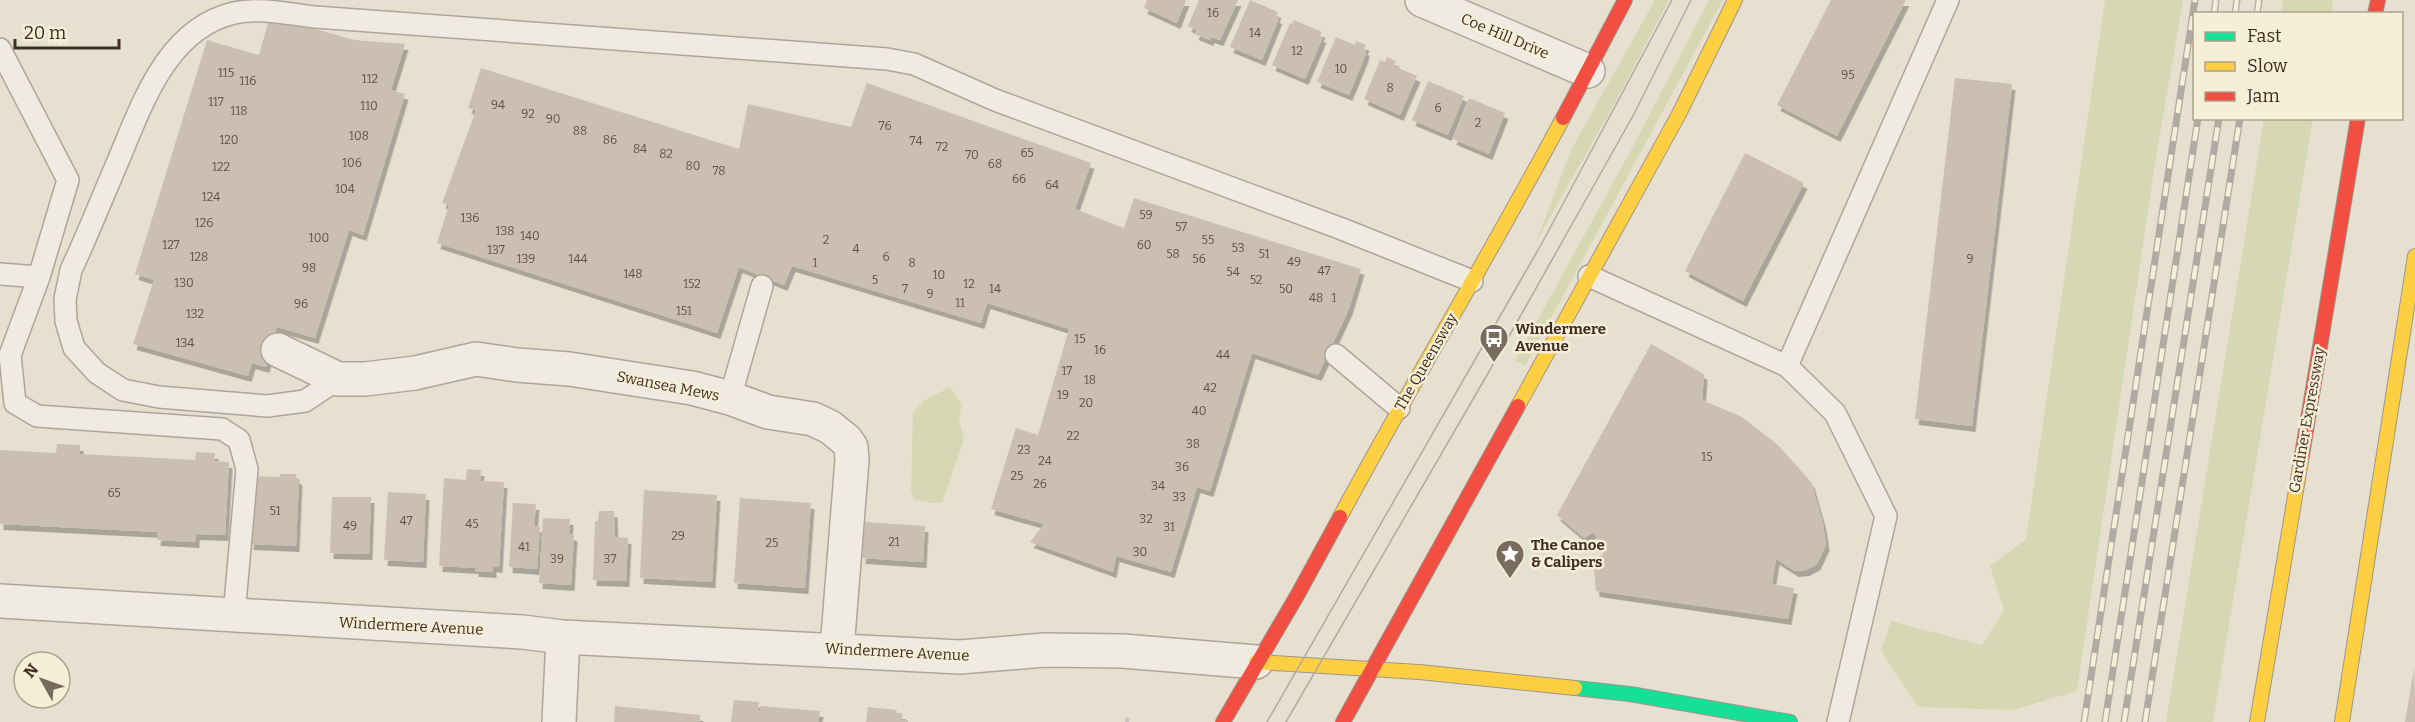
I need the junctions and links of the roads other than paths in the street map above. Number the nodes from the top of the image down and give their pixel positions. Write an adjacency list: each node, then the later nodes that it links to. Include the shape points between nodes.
1 (1422, 0): 6 (street, Coe Hill Drive)
2 (1625, 0): 6 (main road, The Queensway)
3 (1735, 0): 10 (main road, via 1679,114)
4 (1948, 0): 17 (lane)
5 (0, 49): 11 (lane, via 68,180)
6 (1588, 71): 12 (main road, The Queensway)
7 (2358, 120): 33 (main road, Gardiner Expressway)
8 (2415, 256): 27 (main road)
9 (0, 274): 11 (lane)
10 (1589, 276): 17 (lane); 26 (main road)
11 (39, 278): 15 (lane)
12 (1472, 281): 18 (lane, via 995,100 914,64 252,10 232,13 206,23 187,38 148,90 71,270 65,299 66,321 74,348 97,373 123,390 159,397 292,405); 20 (main road, The Queensway)
13 (762, 286): 19 (lane)
14 (279, 350): 18 (street, Swansea Mews)
15 (5, 354): 22 (lane, via 15,403 37,416 222,429 239,440 247,469)
16 (1336, 355): 20 (lane)
17 (1788, 366): 32 (lane, via 1835,413 1886,516)
18 (338, 379): 19 (street, Swansea Mews, via 415,373 476,359 614,375)
19 (730, 398): 24 (street, Swansea Mews, via 768,412 813,419 836,431 850,447)
20 (1399, 408): 25 (main road, The Queensway, via 1298,594)
21 (0, 601): 22 (street, Windermere Avenue)
22 (234, 615): 23 (street, Windermere Avenue)
23 (563, 637): 24 (street, Windermere Avenue); 28 (street)
24 (837, 649): 25 (street, Windermere Avenue, via 960,657 1045,650 1123,651)
25 (1256, 662): 26 (main road, Windermere Avenue); 29 (main road, The Queensway)
26 (1374, 669): 30 (main road); 31 (main road, Windermere Avenue, via 1630,694)
27 (2343, 716)
28 (559, 722)
29 (1223, 722)
30 (1343, 722)
31 (1790, 722)
32 (1838, 722)
33 (2257, 722)

